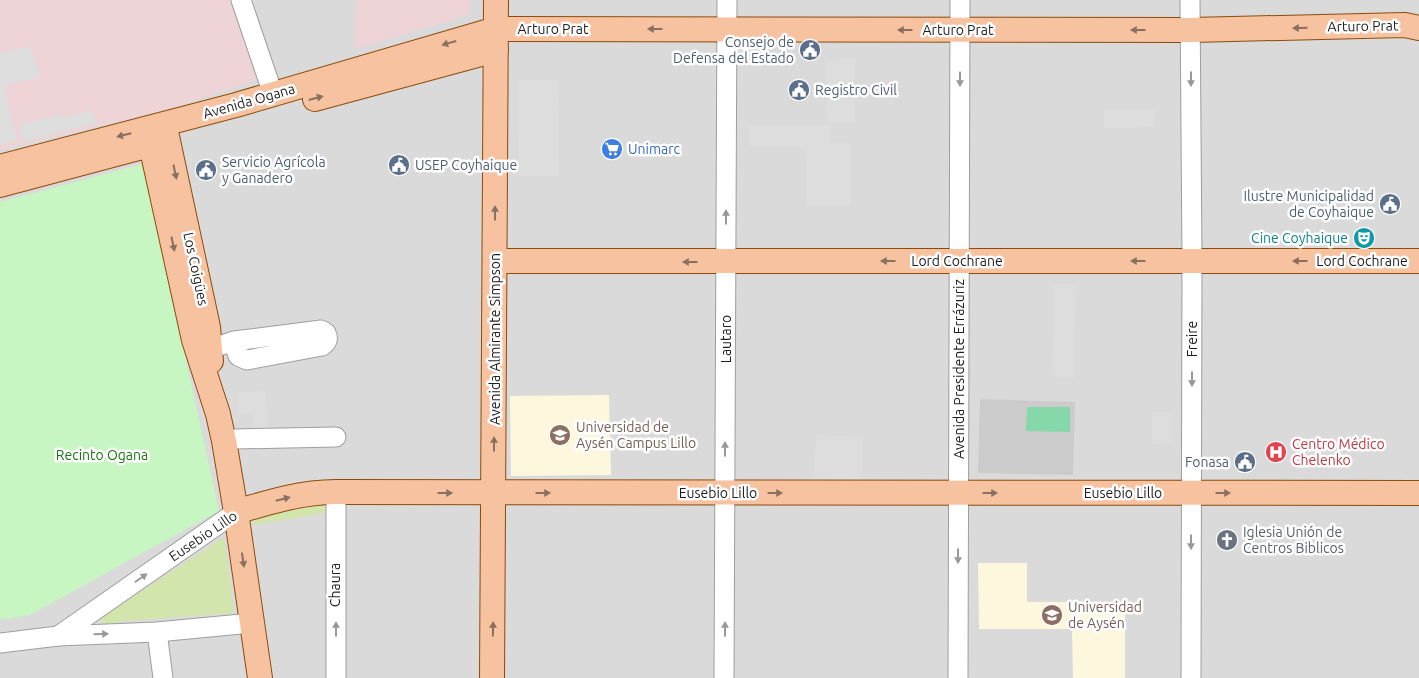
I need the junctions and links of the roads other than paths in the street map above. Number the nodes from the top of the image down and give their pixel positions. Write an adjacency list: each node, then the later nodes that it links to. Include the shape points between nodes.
1 (241, 0): 11 (street)
2 (496, 0): 10 (main road, Avenida Almirante Simpson)
3 (727, 0): 7 (street, Lautaro)
4 (960, 0): 8 (street, Avenida Presidente Errázuriz)
5 (1190, 0): 9 (street, Freire)
6 (1419, 28): 9 (main road, Arturo Prat, one-way to 9)
7 (727, 29): 8 (main road, Arturo Prat, one-way to 7); 10 (main road, Arturo Prat, one-way to 10); 19 (street, Lautaro, one-way to 7)
8 (960, 30): 9 (main road, Arturo Prat, one-way to 8); 16 (street, Avenida Presidente Errázuriz, one-way to 16)
9 (1191, 30): 15 (street, Freire, one-way to 15)
10 (496, 40): 11 (main road, Avenida Ogana, one-way to 11); 12 (main road, Avenida Ogana, one-way to 10, via 292,105); 18 (main road, Avenida Almirante Simpson, one-way to 10)
11 (273, 94): 12 (main road, Avenida Ogana)
12 (161, 137): 13 (main road, Avenida Ogana, one-way to 13); 14 (main road, Avenida Ogana); 21 (main road, Los Coigües, one-way to 21, via 208,327); 22 (main road, Los Coigües, one-way to 22, via 194,340)
13 (0, 167)
14 (0, 185)
15 (1192, 260): 16 (main road, Lord Cochrane, one-way to 16); 17 (main road, Lord Cochrane, one-way to 15); 29 (street, Freire, one-way to 29)
16 (959, 261): 19 (main road, Lord Cochrane, one-way to 19); 28 (street, Avenida Presidente Errázuriz)
17 (1419, 261)
18 (495, 262): 19 (main road, Lord Cochrane, one-way to 18); 26 (main road, Avenida Almirante Simpson, one-way to 18)
19 (727, 262): 27 (street, Lautaro, one-way to 19)
20 (234, 341): 21 (street)
21 (209, 346): 22 (main road, Los Coigües)
22 (218, 414): 24 (main road, Los Coigües)
23 (336, 437): 24 (street)
24 (224, 441): 31 (main road, Los Coigües)
25 (336, 492): 26 (main road, Eusebio Lillo, one-way to 26); 31 (main road, Eusebio Lillo, one-way to 25, via 295,496); 38 (street, Chaura, one-way to 25)
26 (494, 493): 27 (main road, Eusebio Lillo, one-way to 27); 39 (main road, Avenida Almirante Simpson, one-way to 26)
27 (725, 493): 28 (main road, Eusebio Lillo, one-way to 28); 40 (street, Lautaro, one-way to 27)
28 (958, 493): 29 (main road, Eusebio Lillo, one-way to 29); 41 (street, Avenida Presidente Errázuriz, one-way to 41)
29 (1192, 493): 30 (main road, Eusebio Lillo, one-way to 30); 42 (street, Freire, one-way to 42)
30 (1419, 493)
31 (236, 512): 32 (main road, Los Coigües, one-way to 32); 34 (street, Eusebio Lillo, one-way to 31)
32 (252, 623): 33 (street, Eusebio Lillo); 37 (main road, Los Coigües)
33 (157, 632): 34 (street, Eusebio Lillo, one-way to 33); 36 (street)
34 (58, 636): 35 (street, Eusebio Lillo)
35 (0, 642)
36 (163, 678)
37 (260, 678)
38 (336, 678)
39 (492, 678)
40 (724, 678)
41 (958, 678)
42 (1191, 678)

